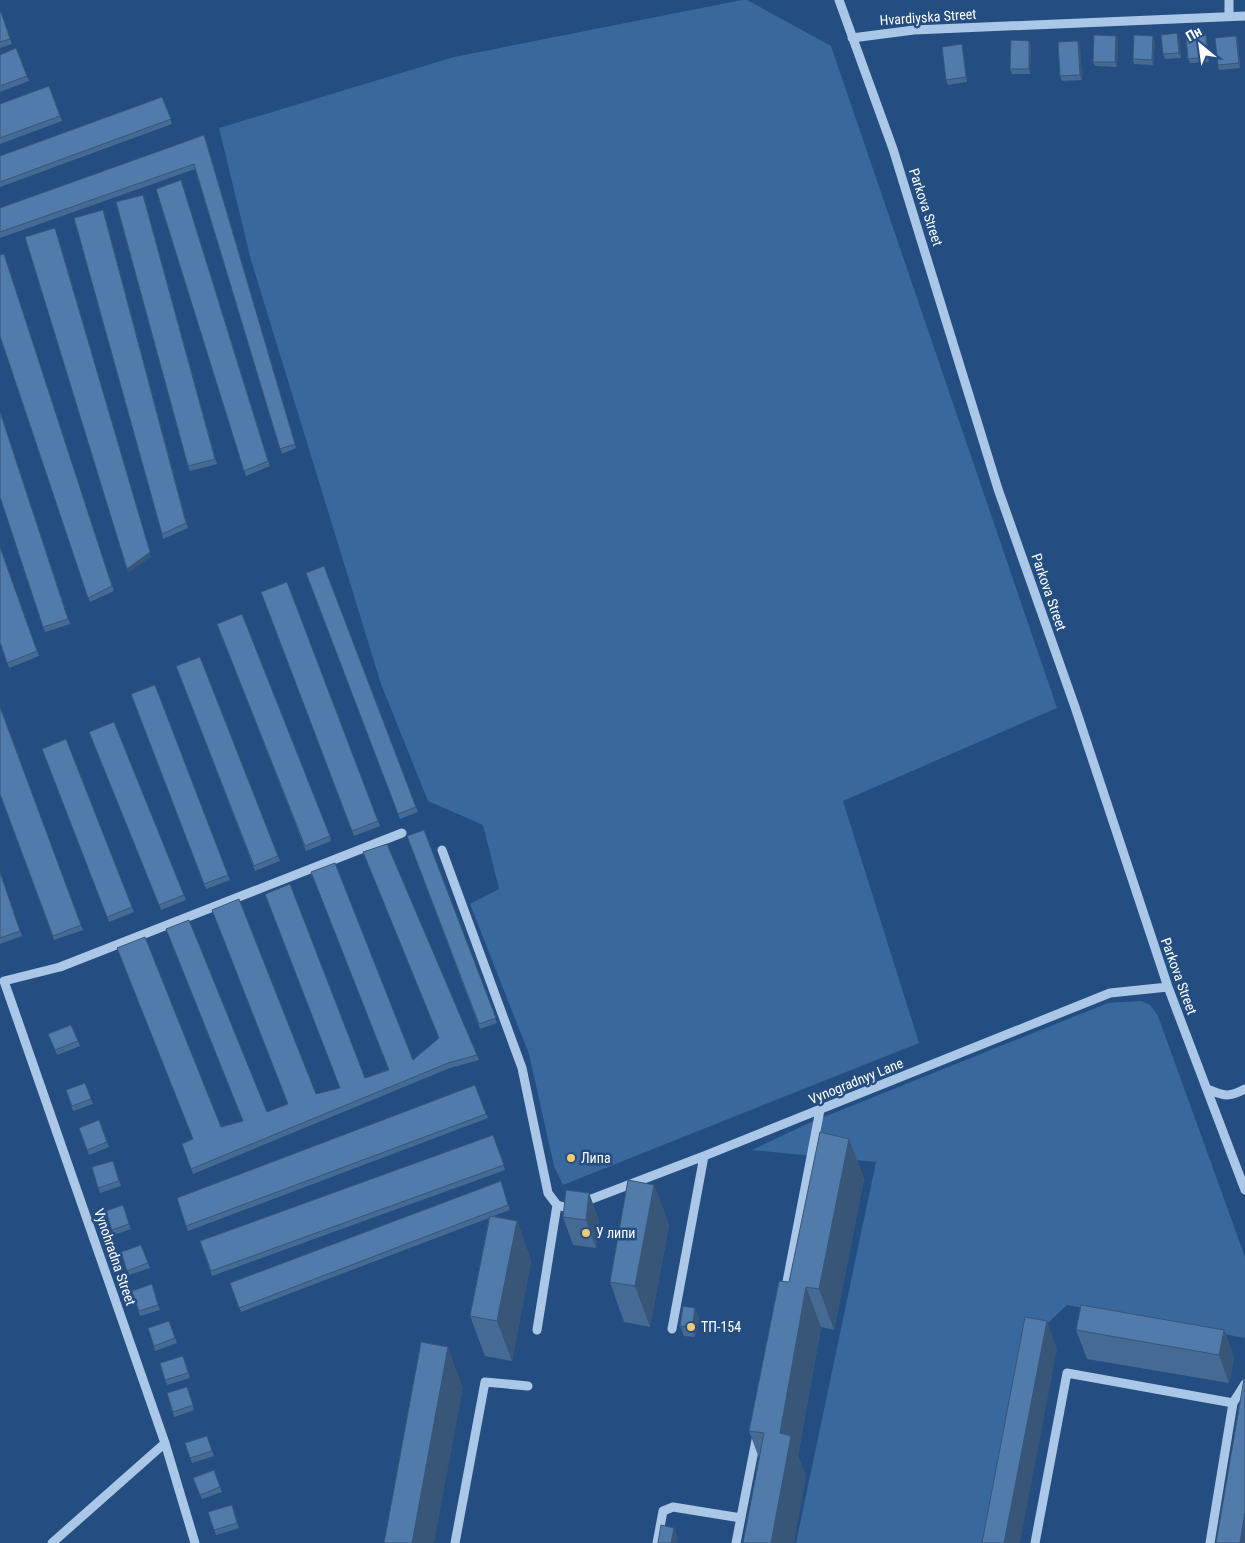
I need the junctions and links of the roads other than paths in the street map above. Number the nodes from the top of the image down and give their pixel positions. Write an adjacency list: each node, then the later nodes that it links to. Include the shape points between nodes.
1 (839, 0): 5 (street, Parkova Street)
2 (1229, 0): 3 (street)
3 (1229, 15): 4 (street, Hvardiyska Street); 5 (street, Hvardiyska Street, via 914,30)
4 (1245, 16)
5 (852, 38): 9 (street, Parkova Street, via 893,149 998,489)
6 (402, 833): 8 (street, via 60,967)
7 (442, 850): 15 (street, via 522,1068 548,1193)
8 (2, 986): 23 (street, Vynohradna Street)
9 (1168, 987): 10 (street, Parkova Street); 12 (street, Vynogradnyy Lane, via 1110,993)
10 (1207, 1089): 11 (street, via 1232,1096); 14 (street, Parkova Street)
11 (1245, 1089)
12 (820, 1110): 13 (street, Vynogradnyy Lane); 16 (street)
13 (704, 1156): 15 (street, Vynogradnyy Lane, via 568,1208); 17 (street)
14 (1245, 1190)
15 (557, 1205): 18 (street)
16 (782, 1304)
17 (672, 1329)
18 (537, 1330)
19 (1245, 1384): 21 (street)
20 (528, 1386): 27 (street, via 485,1382)
21 (1233, 1404): 30 (street, via 1067,1372); 31 (street)
22 (760, 1421): 24 (street)
23 (165, 1443): 25 (street); 26 (street, Vynohradna Street)
24 (741, 1518): 28 (street, via 673,1507 663,1512); 29 (street)
25 (52, 1543)
26 (195, 1543)
27 (455, 1543)
28 (657, 1543)
29 (736, 1543)
30 (1035, 1543)
31 (1210, 1543)

